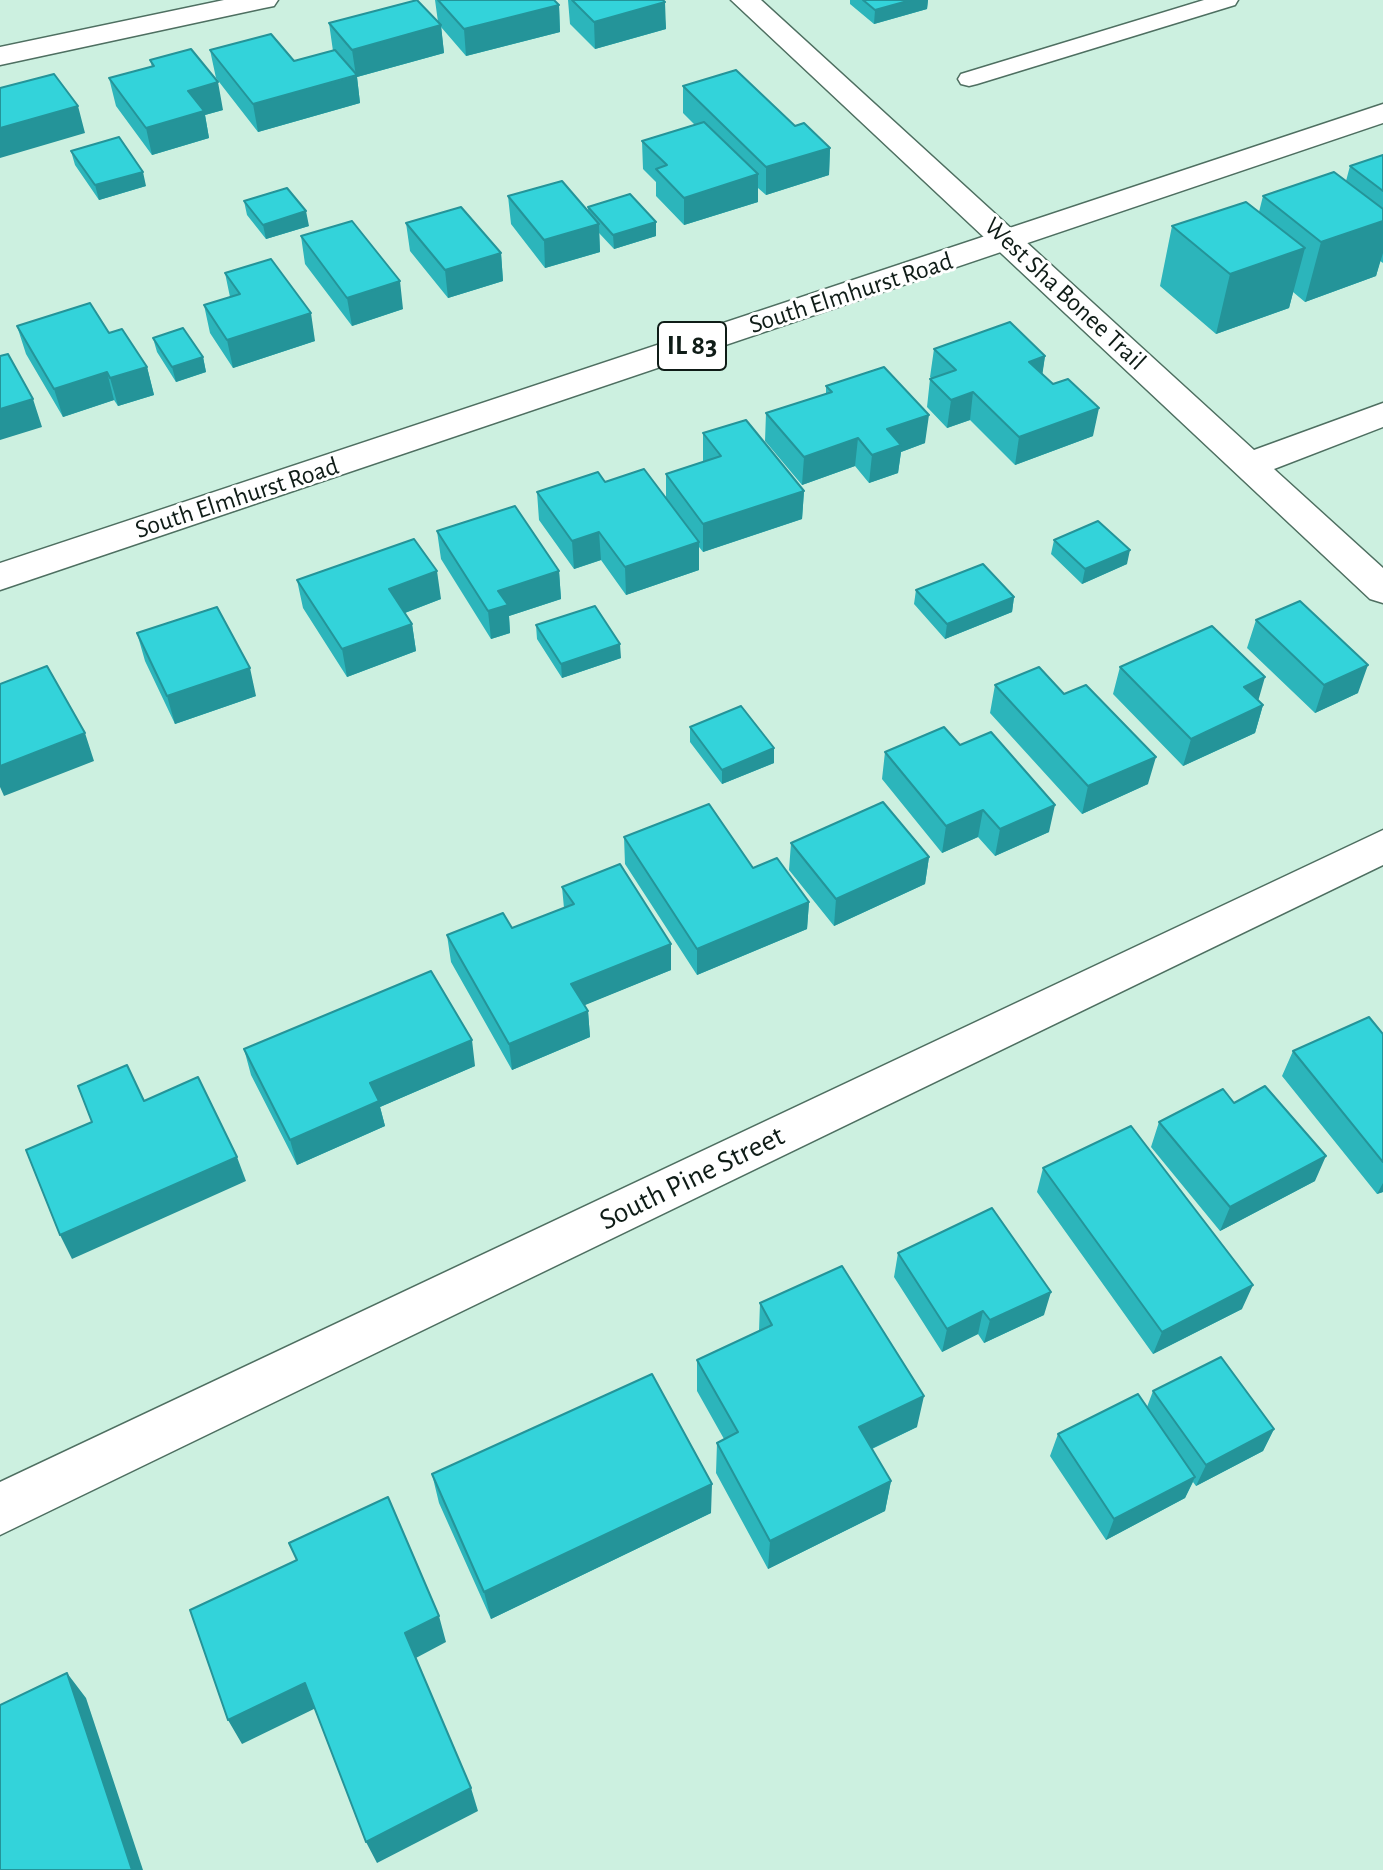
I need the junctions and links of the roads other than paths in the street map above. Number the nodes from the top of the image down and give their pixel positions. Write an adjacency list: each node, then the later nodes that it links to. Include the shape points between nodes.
1 (264, 0): 4 (street)
2 (745, 0): 7 (street, West Sha Bonee Trail)
3 (1227, 0): 5 (lane)
4 (0, 56)
5 (969, 79)
6 (1383, 113): 7 (street, South Elmhurst Road / IL 83)
7 (1007, 241): 9 (street, West Sha Bonee Trail); 10 (street, South Elmhurst Road / IL 83)
8 (1383, 414): 9 (street)
9 (1249, 465): 11 (street, West Sha Bonee Trail)
10 (0, 577)
11 (1383, 590)
12 (1383, 846): 13 (street, South Pine Street)
13 (0, 1509)

